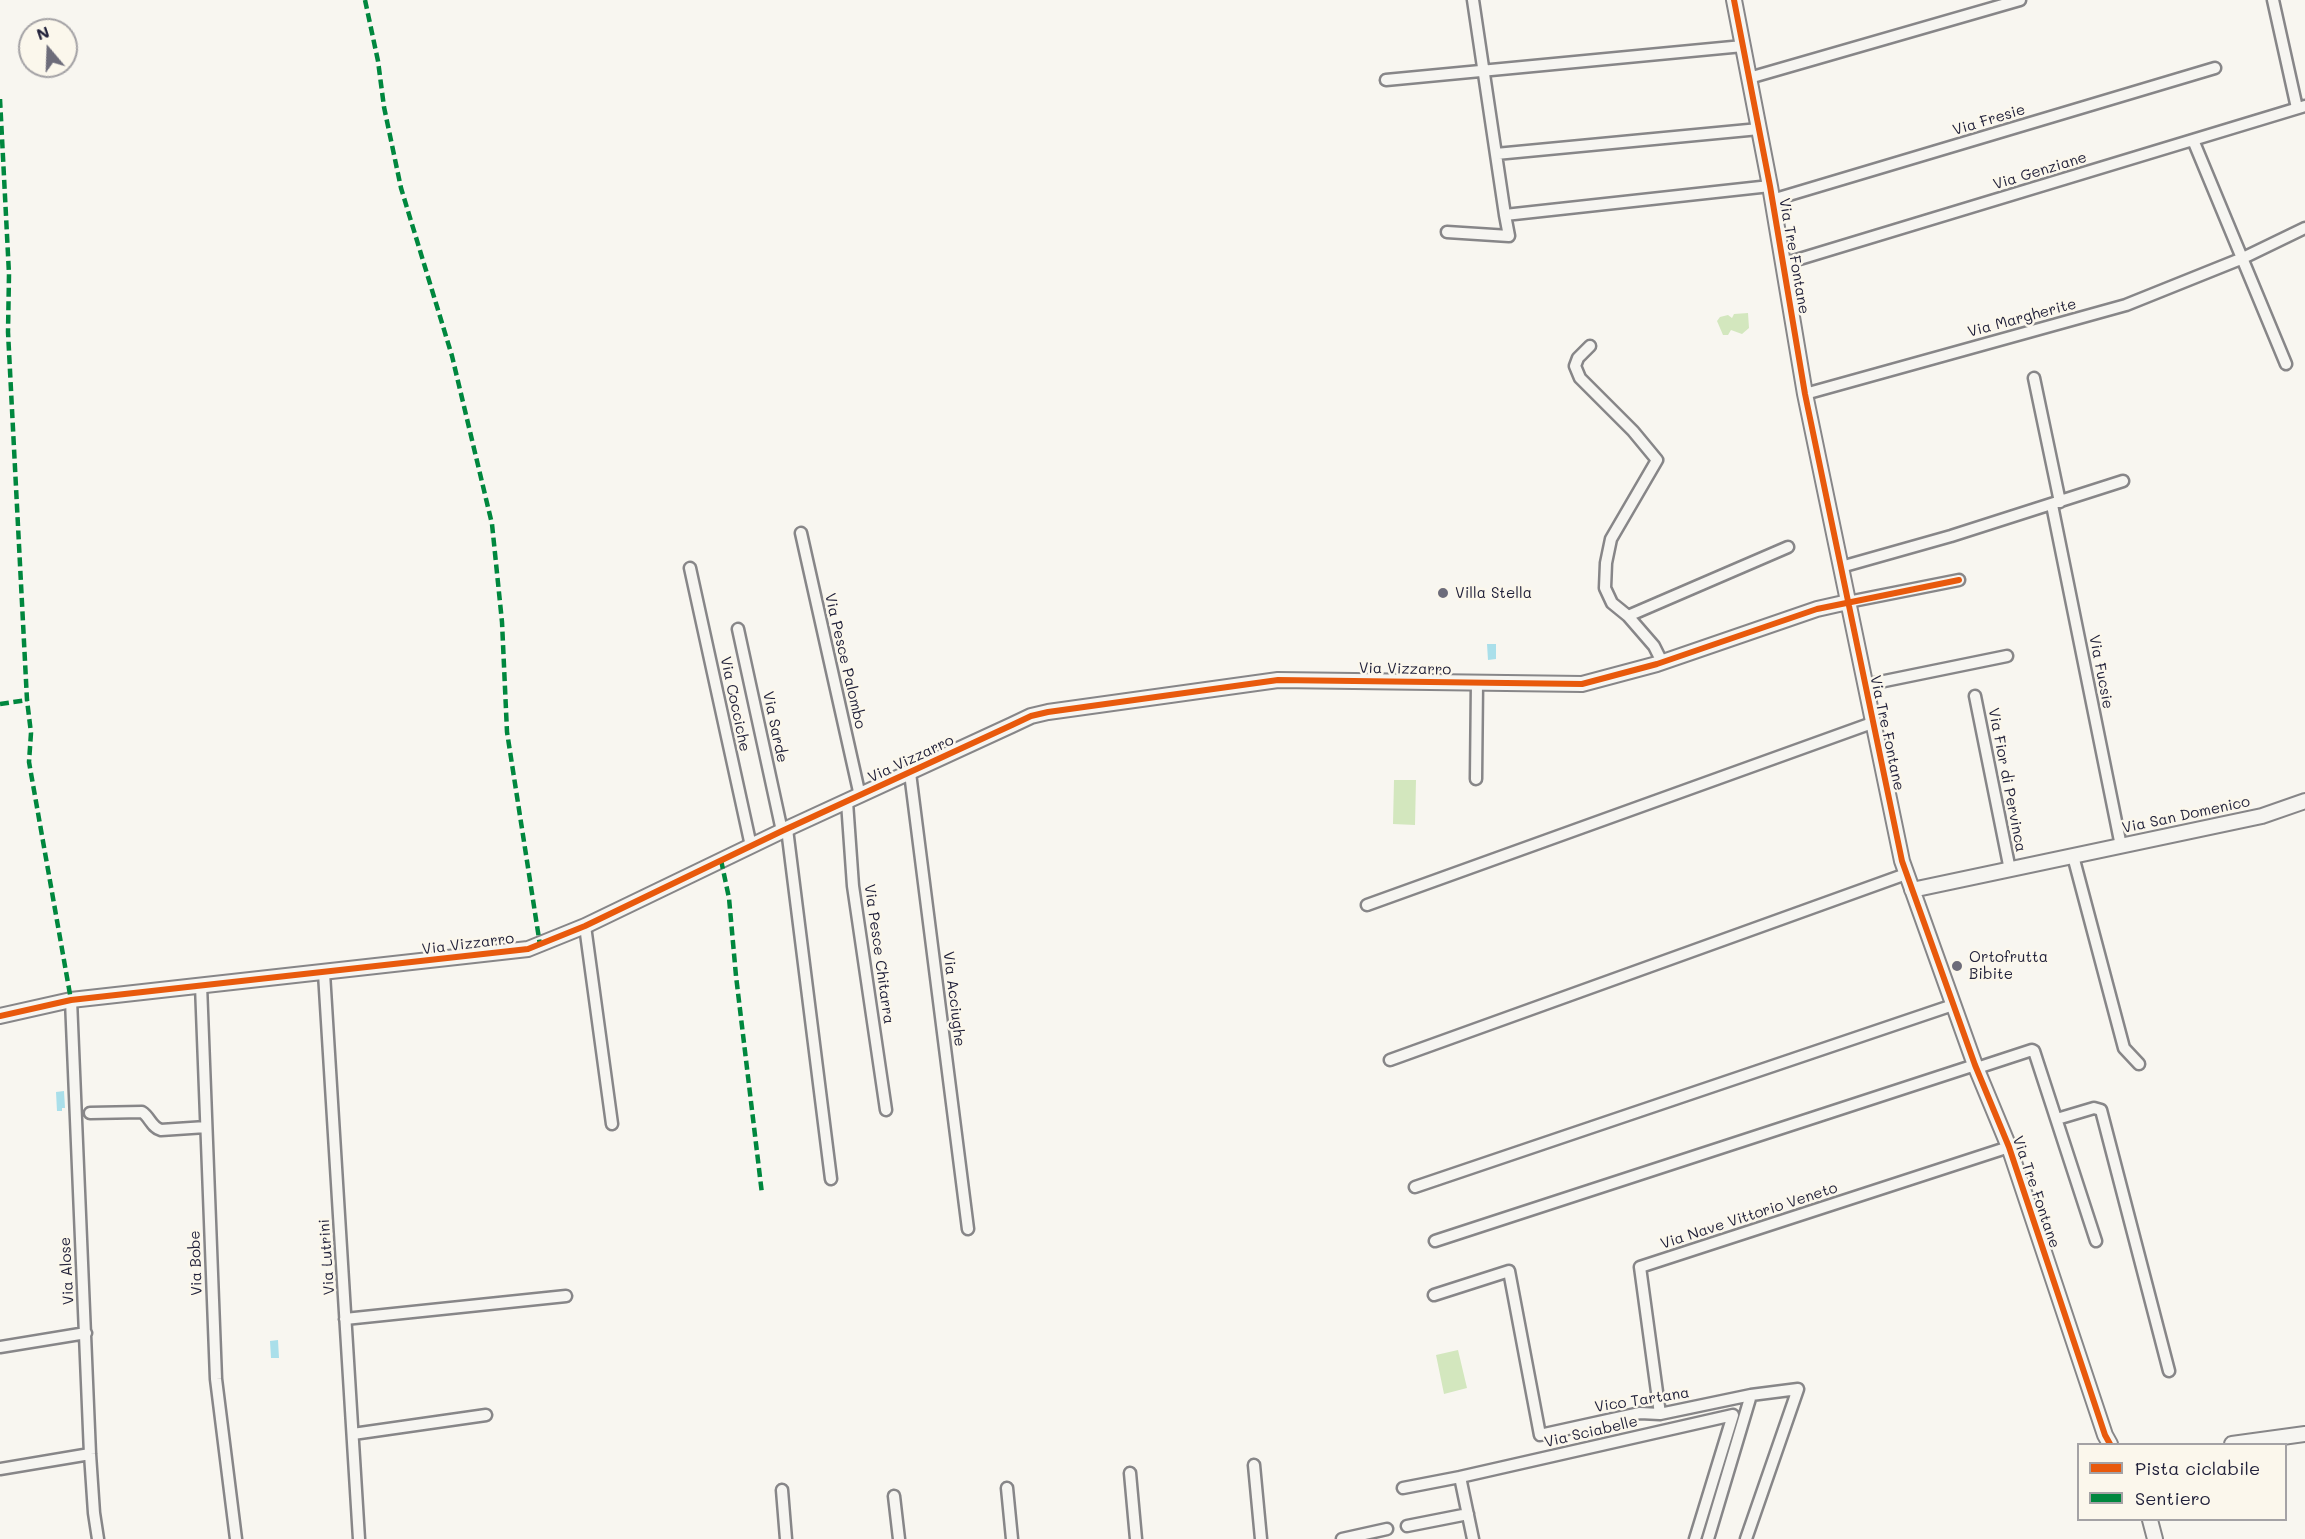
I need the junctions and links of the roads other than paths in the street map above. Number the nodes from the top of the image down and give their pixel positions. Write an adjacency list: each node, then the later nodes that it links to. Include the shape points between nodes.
1 (1473, 0): 7 (street)
2 (1734, 0): 5 (street, Via Tre Fontane)
3 (2020, 0): 8 (street)
4 (2273, 0): 10 (street)
5 (1743, 46): 7 (street); 8 (street, Via Tre Fontane)
6 (2215, 68): 14 (street, Via Fresie)
7 (1484, 72): 9 (street); 13 (street)
8 (1749, 78): 11 (street, Via Tre Fontane)
9 (1386, 80)
10 (2301, 107): 12 (street, Via Genziane)
11 (1759, 129): 13 (street); 14 (street, Via Tre Fontane)
12 (2193, 140): 18 (street); 19 (street, Via Genziane)
13 (1496, 154): 15 (street)
14 (1771, 193): 15 (street, Via Fresie); 19 (street, Via Tre Fontane)
15 (1505, 215): 17 (street, via 1509,236)
16 (2305, 228): 18 (street, Via Margherite)
17 (1447, 232)
18 (2243, 258): 21 (street); 23 (street, Via Margherite, via 2126,305)
19 (1783, 264): 23 (street, Via Tre Fontane)
20 (1590, 346): 32 (street, via 1575,366 1580,378 1633,430 1657,460 1611,539 1606,563 1607,596)
21 (2286, 364)
22 (2034, 378): 25 (street, Via Fucsie)
23 (1805, 393): 28 (street, Via Tre Fontane)
24 (2123, 481): 25 (street)
25 (2056, 503): 28 (street); 46 (street, Via Fucsie)
26 (801, 533): 42 (street, Via Pesce Palombo)
27 (1788, 547): 32 (street)
28 (1841, 567): 31 (street, Via Tre Fontane)
29 (690, 568): 45 (street, Via Cocciche)
30 (1959, 580): 31 (street)
31 (1848, 602): 35 (street, Via Vizzarro); 37 (street, Via Tre Fontane)
32 (1628, 616): 35 (street, via 1654,646)
33 (738, 629): 44 (street, Via Sarde)
34 (2007, 656): 37 (street)
35 (1662, 662): 36 (street, Via Vizzarro, via 1574,685)
36 (1477, 682): 40 (street, Via Vizzarro, via 1278,680 1048,712 1031,716); 41 (street)
37 (1865, 686): 39 (street, Via Tre Fontane)
38 (1975, 696): 48 (street, Via Fior di Pervinca)
39 (1872, 723): 49 (street, Via Tre Fontane); 51 (street)
40 (910, 773): 42 (street, Via Vizzarro); 69 (street, Via Acciughe)
41 (1476, 779)
42 (853, 799): 44 (street, Via Vizzarro); 61 (street, Via Pesce Chitarra, via 854,886)
43 (2305, 801): 46 (street, Via San Domenico, via 2262,816)
44 (784, 830): 45 (street, Via Vizzarro); 67 (street, Via Sarde)
45 (751, 846): 52 (street, Via Vizzarro)
46 (2121, 846): 47 (street, Via San Domenico)
47 (2073, 856): 48 (street, Via San Domenico); 59 (street, via 2124,1048)
48 (2010, 870): 50 (street, Via San Domenico)
49 (1906, 874): 50 (street, Via Tre Fontane); 58 (street)
50 (1912, 890): 56 (street, Via Tre Fontane)
51 (1367, 905)
52 (585, 926): 53 (street, Via Vizzarro, via 528,949); 64 (street)
53 (324, 973): 54 (street, Via Vizzarro); 74 (street, Via Lutrini)
54 (201, 985): 55 (street, Via Vizzarro); 65 (street, Via Bobe)
55 (71, 1000): 57 (street, Via Vizzarro); 75 (street, Via Alose)
56 (1953, 1005): 60 (street, Via Tre Fontane); 68 (street)
57 (0, 1016)
58 (1389, 1060)
59 (2139, 1064)
60 (1976, 1066): 63 (street, via 2032,1050); 66 (street, Via Tre Fontane); 70 (street)
61 (886, 1110)
62 (90, 1113): 65 (street, via 142,1112 161,1130)
63 (2057, 1119): 71 (street); 77 (street, via 2094,1108 2101,1110)
64 (612, 1124)
65 (206, 1127): 99 (street, Via Bobe, via 216,1379)
66 (2009, 1147): 79 (street, Via Nave Vittorio Veneto, via 1640,1267); 83 (street, Via Tre Fontane)
67 (831, 1179)
68 (1415, 1187)
69 (968, 1229)
70 (1435, 1241)
71 (2096, 1241)
72 (1434, 1295): 79 (street, Vico Tartana, via 1509,1271 1540,1435 1640,1413)
73 (566, 1296): 74 (street)
74 (345, 1319): 81 (street, Via Lutrini)
75 (86, 1333): 76 (street); 85 (street, Via Alose)
76 (0, 1347)
77 (2169, 1371)
78 (1751, 1395): 79 (street, Vico Tartana); 109 (street); 110 (street, Vico Tartana, via 1798,1389)
79 (1660, 1414)
80 (486, 1415): 81 (street)
81 (353, 1434): 100 (street, Via Lutrini)
82 (2305, 1434): 84 (street)
83 (2109, 1443)
84 (2239, 1443)
85 (90, 1454): 87 (street); 98 (street, Via Alose)
86 (1254, 1466): 105 (street)
87 (0, 1468)
88 (1130, 1473): 104 (street)
89 (1460, 1477): 91 (street); 94 (street); 108 (street, Via Sciabelle, via 1733,1414)
90 (1007, 1488): 103 (street)
91 (1403, 1488)
92 (782, 1490): 101 (street)
93 (894, 1496): 102 (street)
94 (1468, 1514): 96 (street); 107 (street)
95 (2150, 1521): 111 (street)
96 (1407, 1526)
97 (1387, 1529): 106 (street)
98 (99, 1539)
99 (236, 1539)
100 (359, 1539)
101 (786, 1539)
102 (899, 1539)
103 (1012, 1539)
104 (1136, 1539)
105 (1261, 1539)
106 (1342, 1539)
107 (1473, 1539)
108 (1695, 1539)
109 (1708, 1539)
110 (1746, 1539)
111 (2155, 1539)

